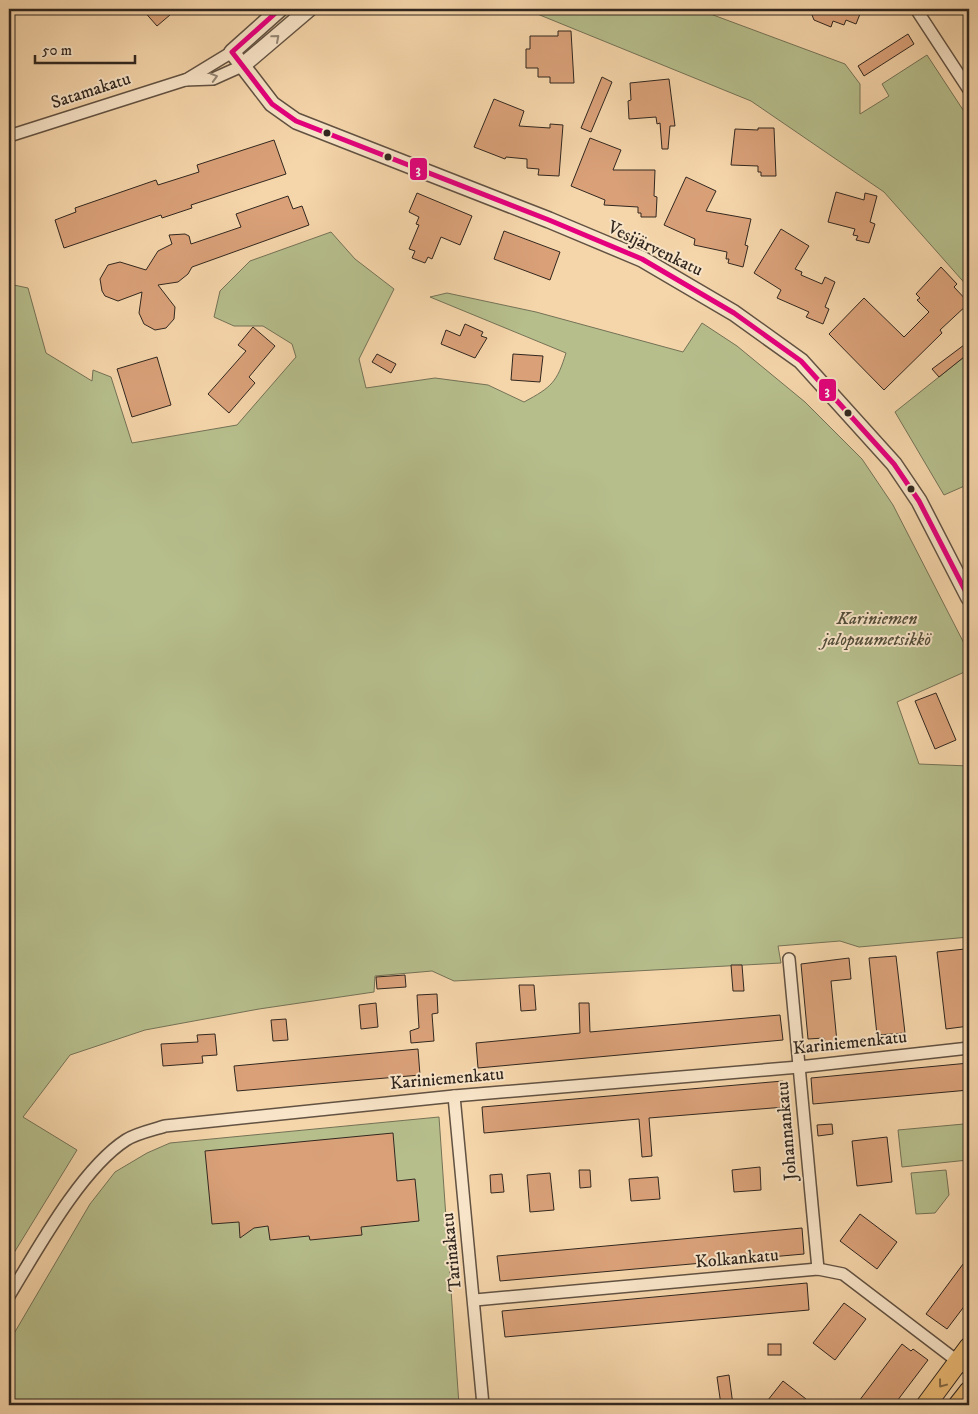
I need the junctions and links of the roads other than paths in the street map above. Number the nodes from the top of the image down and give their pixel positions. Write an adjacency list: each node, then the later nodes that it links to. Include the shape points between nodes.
1 (280, 9): 4 (street)
2 (309, 9): 5 (street, one-way to 2)
3 (916, 9): 7 (street)
4 (232, 52): 5 (street, Vesijärvenkatu); 6 (street, Satamakatu)
5 (242, 66): 6 (street, Satamakatu, one-way to 5, via 213,79); 9 (street, Vesijärvenkatu, via 272,104 296,121 642,260 734,313 801,361 899,472 919,501)
6 (185, 80): 8 (street, Satamakatu)
7 (969, 90)
8 (9, 136)
9 (969, 598)
10 (789, 959): 12 (street, Johannankatu)
11 (969, 1048): 12 (street, Kariniemenkatu)
12 (799, 1067): 13 (street, Kariniemenkatu); 14 (street, Johannankatu)
13 (454, 1096): 15 (street, Kariniemenkatu, via 179,1124 127,1139 74,1193); 16 (street, Tarinakatu)
14 (818, 1269): 16 (street, Kolkankatu); 17 (street, Kolkankatu, via 843,1274)
15 (9, 1296)
16 (475, 1300): 19 (street, Tarinakatu)
17 (966, 1360): 20 (main road, one-way to 20)
18 (969, 1391): 21 (main road)
19 (483, 1405)
20 (926, 1405)
21 (958, 1405)

